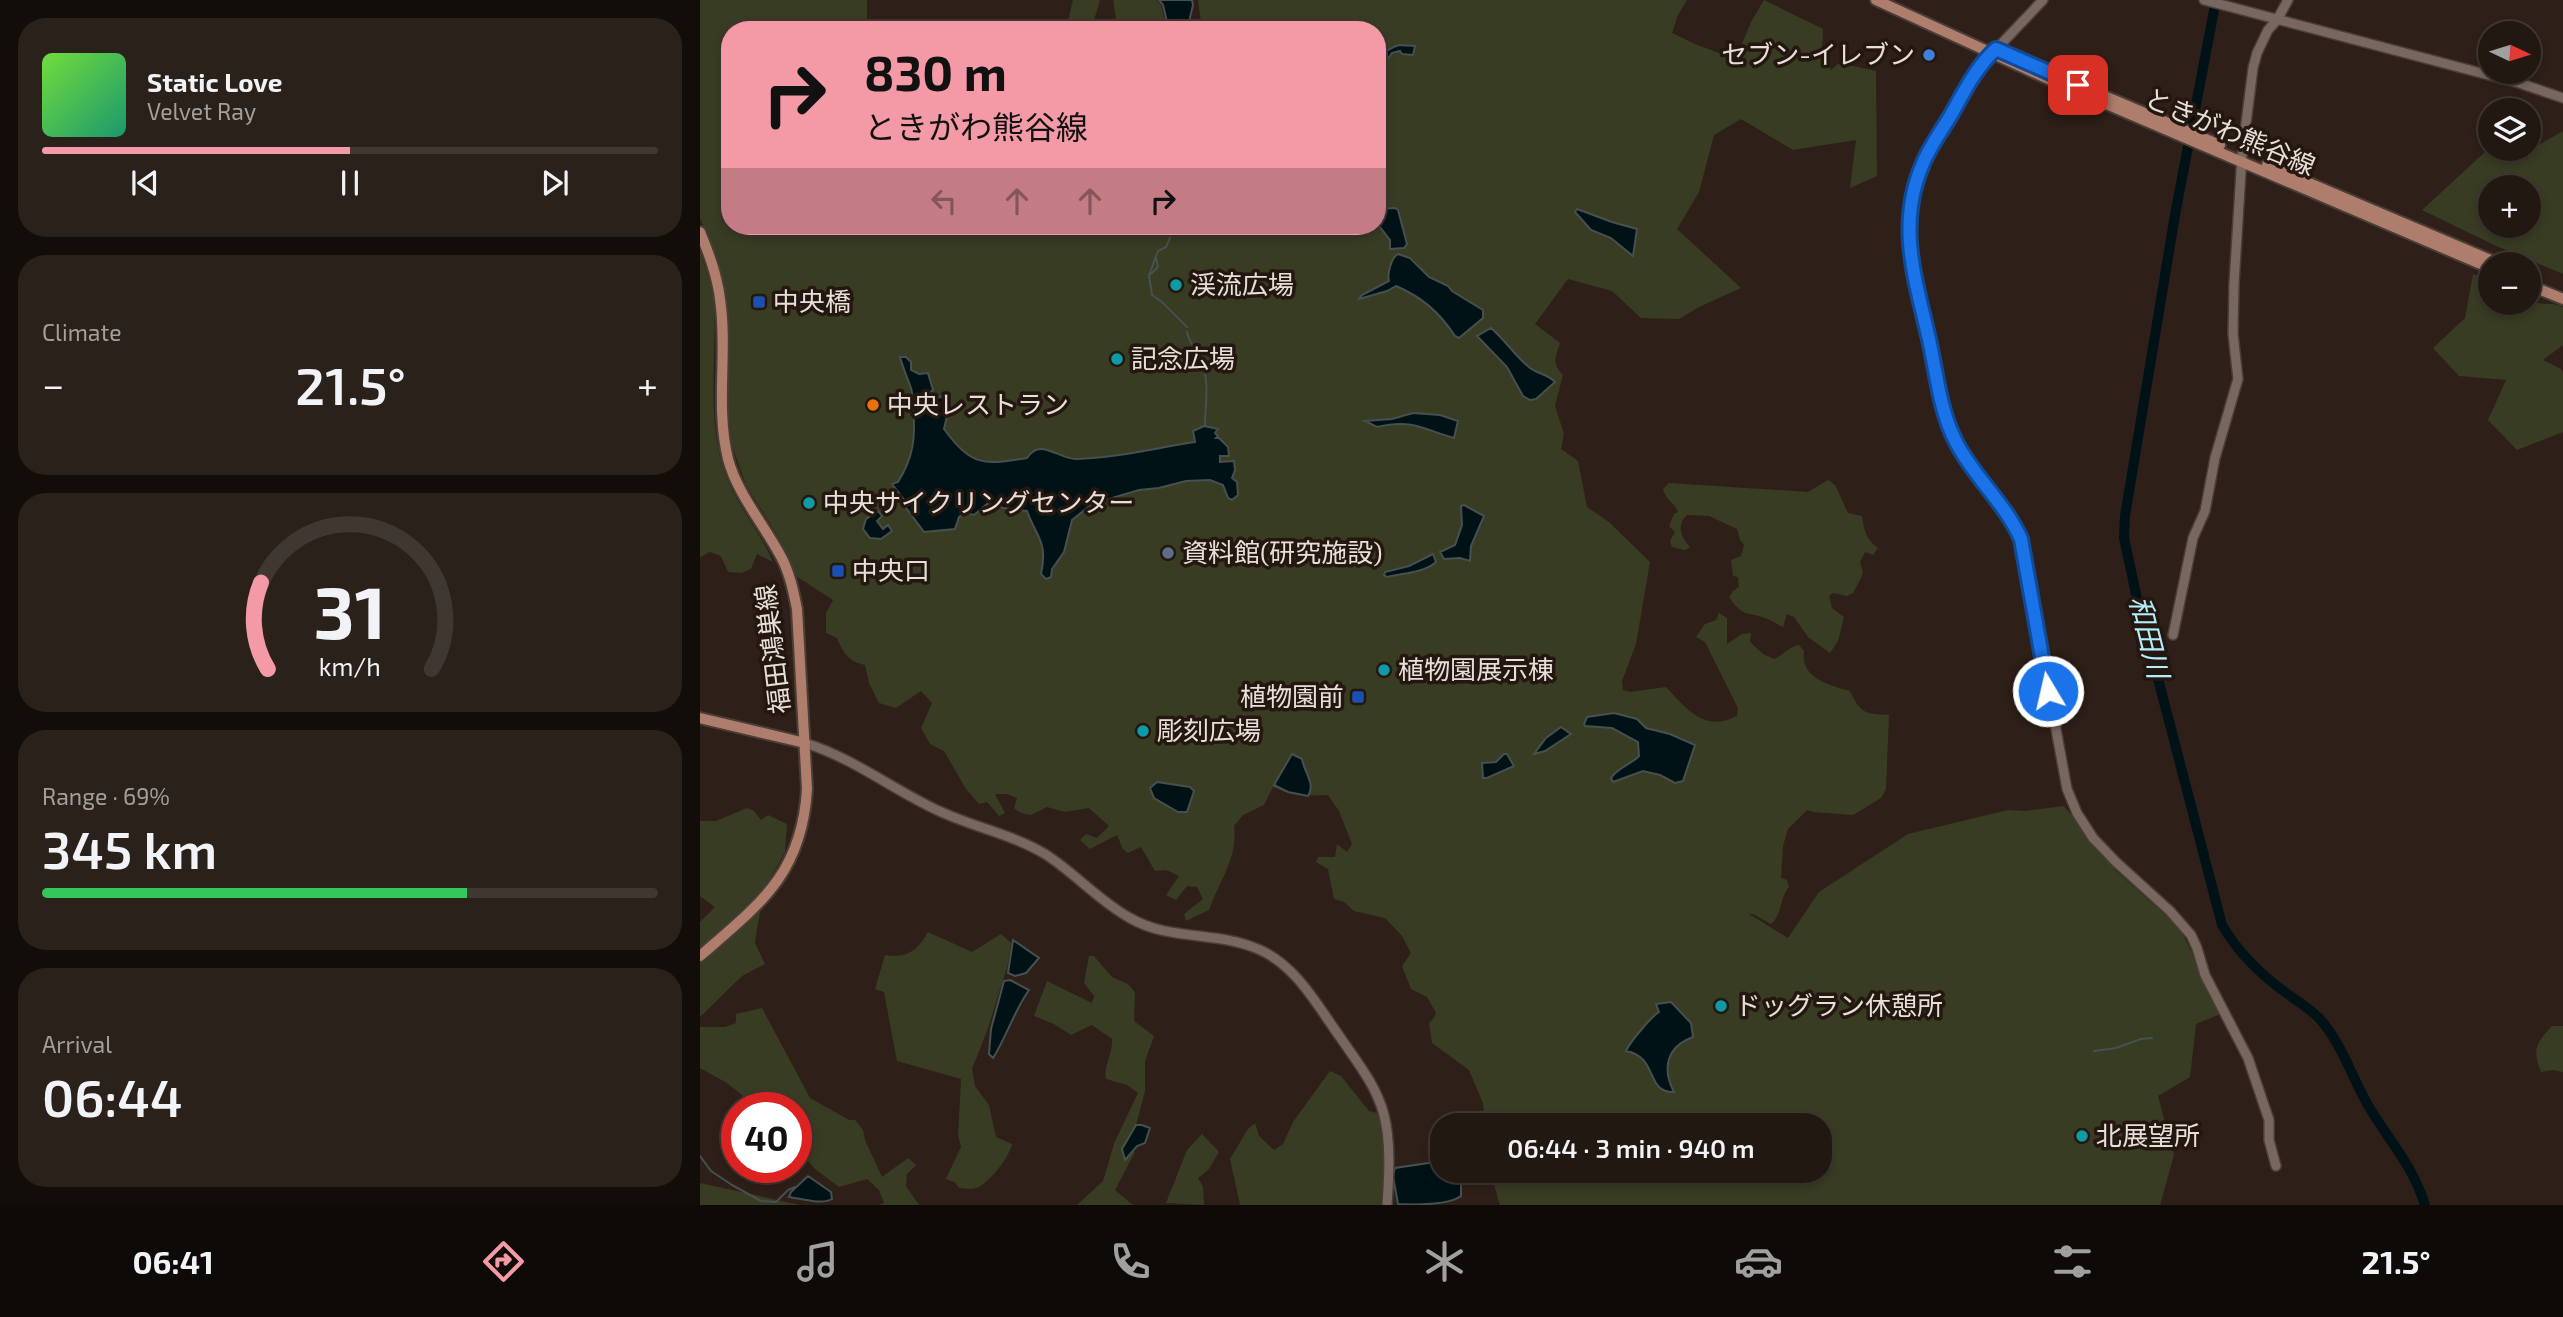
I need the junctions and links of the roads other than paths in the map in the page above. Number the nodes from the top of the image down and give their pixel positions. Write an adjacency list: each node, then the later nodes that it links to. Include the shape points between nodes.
1 (1876, 0): 7 (main road, ときがわ熊谷線)
2 (1893, 0): 7 (main road, ときがわ熊谷線)
3 (2043, 0): 7 (street)
4 (2288, 0): 6 (street)
5 (2207, 1): 6 (street)
6 (2277, 20): 8 (street); 9 (street, via 2257,53)
7 (1994, 52): 9 (main road, ときがわ熊谷線); 21 (street, via 1924,160 1911,201 1908,240 1941,404 1956,443 2021,539 2063,771 2077,813 2105,851 2191,935 2205,975 2248,1058 2269,1120)
8 (2563, 98)
9 (2242, 158): 11 (main road, ときがわ熊谷線); 12 (main road, ときがわ熊谷線); 17 (street, via 2233,308 2238,379 2205,511 2193,538)
10 (700, 232): 19 (main road, 福田鴻巣線, via 721,301 722,415 729,462 792,584)
11 (2478, 255)
12 (2478, 263)
13 (2541, 282): 15 (main road)
14 (2541, 290): 16 (main road)
15 (2563, 291)
16 (2563, 299)
17 (2173, 635)
18 (700, 718): 19 (main road)
19 (805, 743): 20 (main road, 福田鴻巣線, via 806,806 790,861 760,904); 22 (street, via 841,756 938,811 1045,855 1144,925 1243,943 1279,961 1302,983 1379,1099 1389,1164)
20 (700, 956)
21 (2276, 1166)
22 (1387, 1205)

